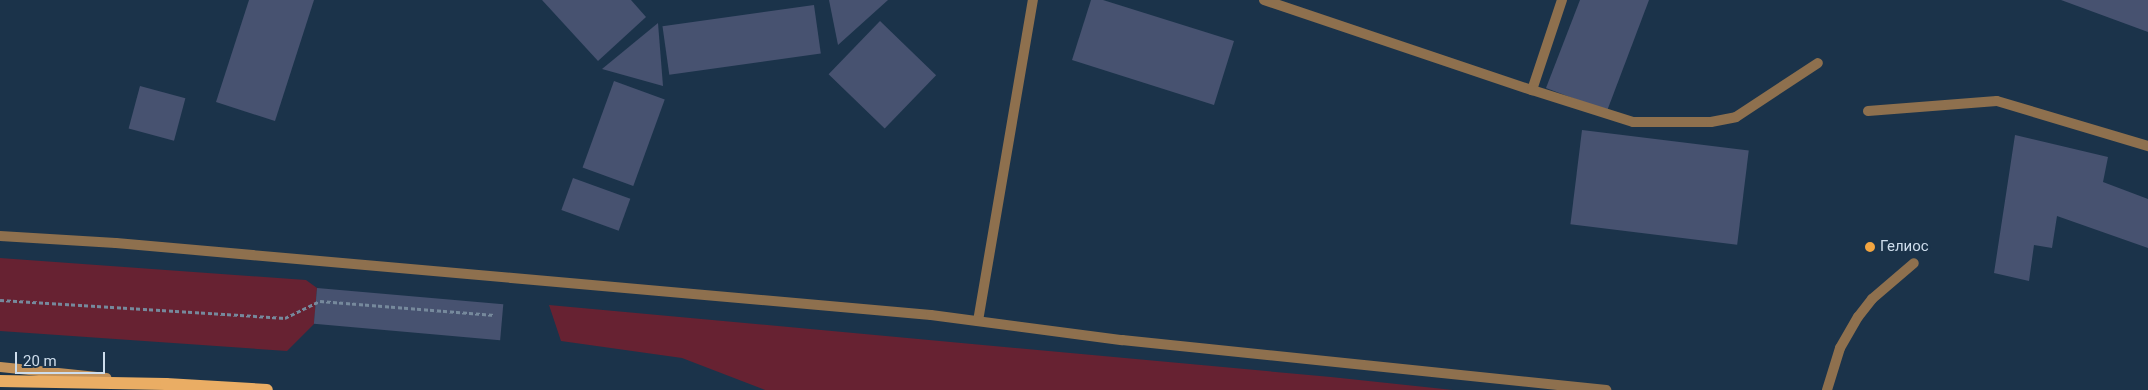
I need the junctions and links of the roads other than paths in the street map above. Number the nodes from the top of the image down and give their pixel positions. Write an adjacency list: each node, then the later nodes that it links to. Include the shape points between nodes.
1 (1033, 0): 10 (street)
2 (1264, 0): 5 (street)
3 (1562, 0): 5 (street)
4 (1818, 63): 5 (street, via 1736,118 1711,122 1633,122)
5 (1532, 90)
6 (1868, 111): 7 (street, via 1997,101)
7 (2148, 146)
8 (0, 236): 10 (street, via 116,243)
9 (1914, 262): 16 (street, via 1872,299 1858,317 1840,348)
10 (978, 321): 15 (street, via 1122,340)
11 (0, 367): 13 (main road)
12 (0, 381): 13 (main road)
13 (166, 384): 14 (main road)
14 (267, 390)
15 (1606, 390)
16 (1827, 390)

